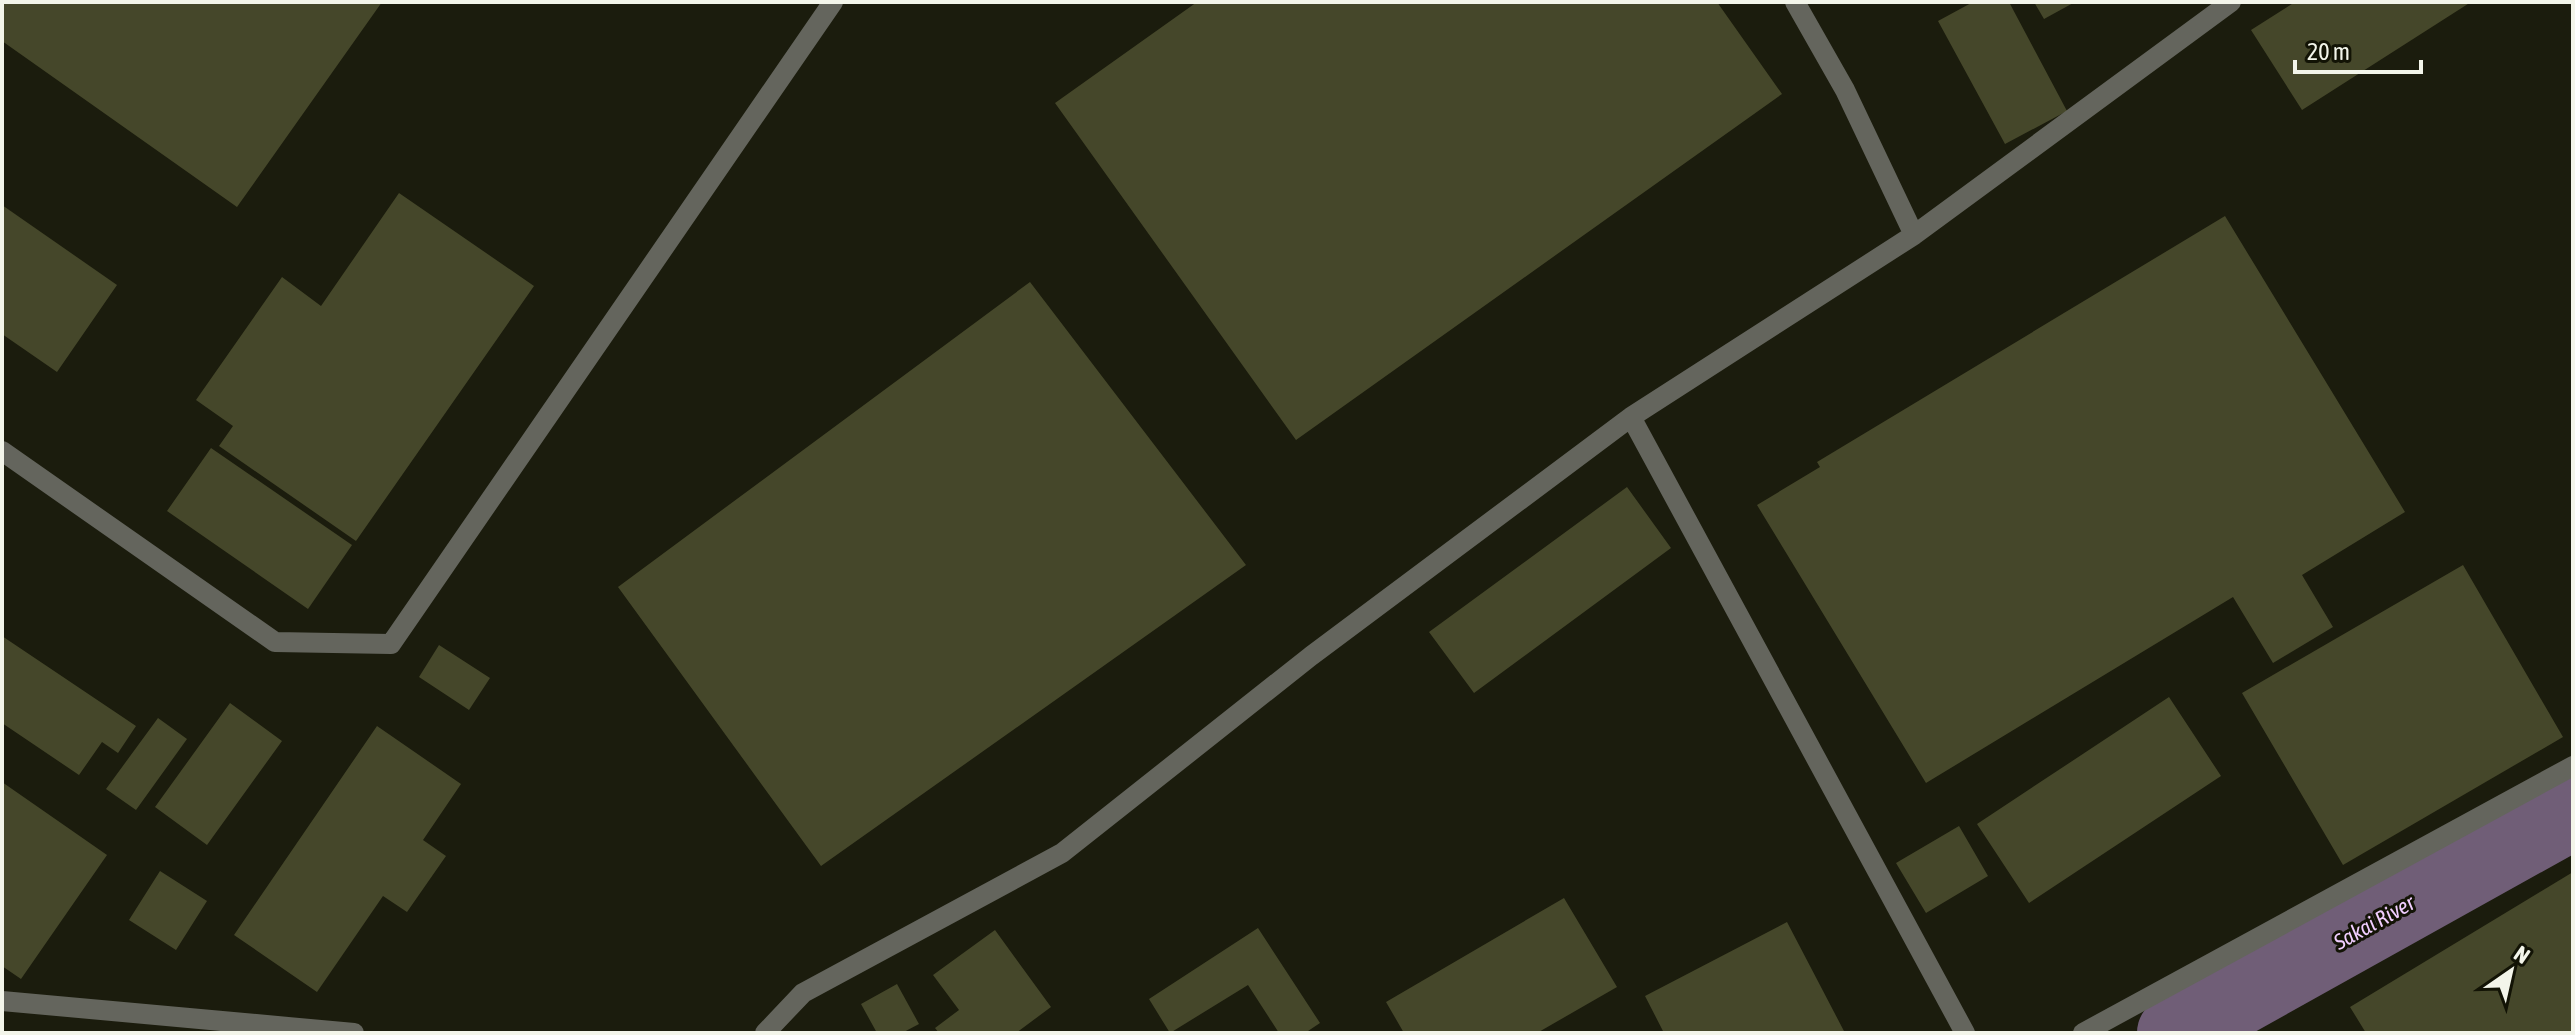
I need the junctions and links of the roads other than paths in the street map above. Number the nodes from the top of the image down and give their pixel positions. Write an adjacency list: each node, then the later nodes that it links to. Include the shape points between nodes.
1 (833, 2): 6 (street, via 391,644 275,642)
2 (1795, 2): 4 (street, via 1845,90)
3 (2231, 2): 4 (street)
4 (1914, 235): 5 (street)
5 (1631, 417): 10 (street, via 1311,656 1062,853 803,993); 11 (street)
6 (2, 451)
7 (2573, 766): 12 (street)
8 (2, 1001): 9 (street)
9 (354, 1033)
10 (765, 1033)
11 (1965, 1033)
12 (2083, 1033)

